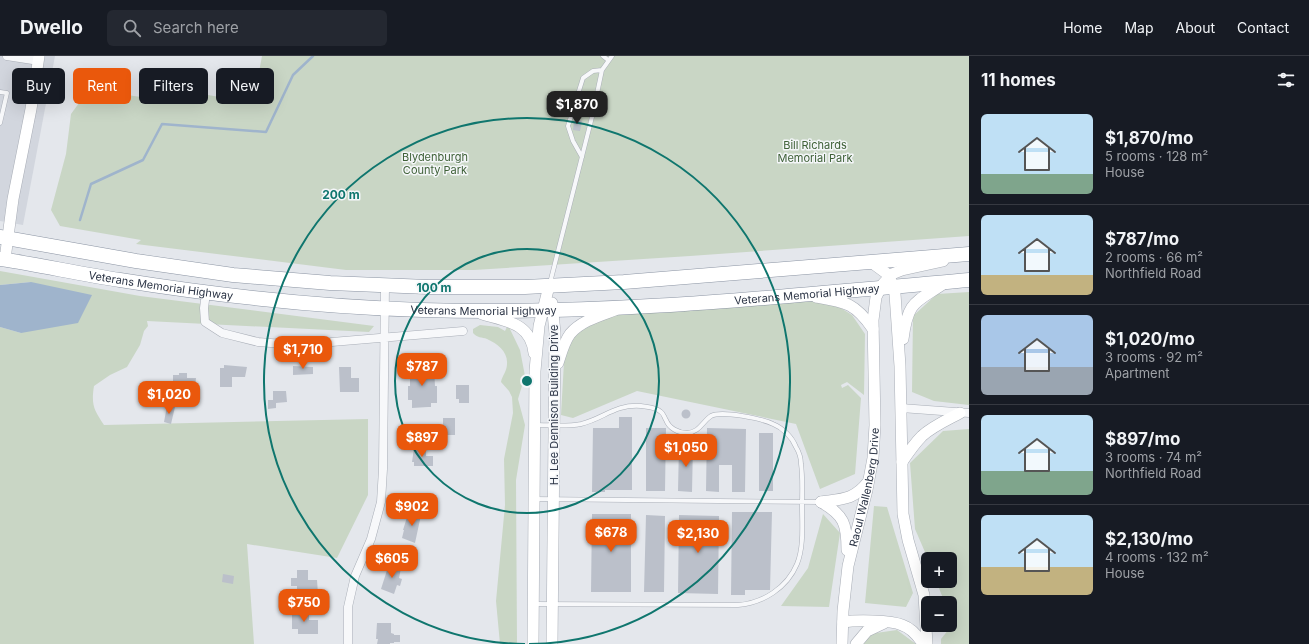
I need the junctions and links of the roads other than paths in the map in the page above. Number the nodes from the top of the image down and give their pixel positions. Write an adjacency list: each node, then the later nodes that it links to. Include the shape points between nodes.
1 (7, 56): 4 (street)
2 (603, 56): 5 (lane)
3 (612, 56): 5 (lane)
4 (39, 58): 12 (street, via 31,109)
5 (608, 58): 6 (lane)
6 (602, 70): 8 (lane, via 593,71 583,78); 9 (lane)
7 (0, 92): 10 (lane, via 7,93)
8 (577, 99): 9 (lane, via 590,99); 11 (lane, via 568,126)
9 (595, 103): 11 (lane)
10 (0, 123)
11 (582, 158): 20 (lane)
12 (3, 238): 14 (street); 19 (highway, Veterans Memorial Highway, via 200,271 310,282)
13 (969, 254): 15 (highway, Veterans Memorial Highway); 18 (street, via 902,270)
14 (2, 259): 21 (highway, Veterans Memorial Highway, via 103,278)
15 (871, 262): 18 (street, via 883,270); 20 (highway, Veterans Memorial Highway)
16 (969, 280): 17 (highway, Veterans Memorial Highway)
17 (946, 282): 18 (highway, Veterans Memorial Highway); 30 (street, via 918,300 910,309 904,328)
18 (887, 284): 22 (highway, Veterans Memorial Highway); 27 (street, Raoul Wallenberg Drive, via 876,297); 30 (street, via 896,301)
19 (385, 286): 20 (highway, Veterans Memorial Highway); 24 (street)
20 (549, 286): 26 (street, H. Lee Dennison Building Drive)
21 (206, 292): 24 (highway, Veterans Memorial Highway); 29 (street, via 205,322 222,333 258,342 296,345)
22 (804, 294): 23 (highway, Veterans Memorial Highway); 27 (street, via 848,304 861,313)
23 (619, 308): 26 (highway, Veterans Memorial Highway); 32 (street, via 574,330 565,343)
24 (385, 309): 25 (highway, Veterans Memorial Highway); 29 (street)
25 (470, 311): 26 (highway, Veterans Memorial Highway); 31 (street, via 513,323 525,331 533,346)
26 (547, 311): 31 (street, H. Lee Dennison Building Drive, via 538,326); 32 (street, H. Lee Dennison Building Drive, via 555,333)
27 (873, 329): 38 (street, Raoul Wallenberg Drive, via 875,430)
28 (463, 331): 29 (street)
29 (385, 337): 48 (street, via 381,502 371,539 355,576 348,607)
30 (900, 366): 33 (street)
31 (535, 371): 35 (street, H. Lee Dennison Building Drive)
32 (555, 371): 36 (street, H. Lee Dennison Building Drive)
33 (901, 408): 34 (street); 37 (street)
34 (964, 413): 37 (street, via 926,433)
35 (535, 425): 36 (lane); 39 (street, H. Lee Dennison Building Drive)
36 (554, 425): 40 (street, H. Lee Dennison Building Drive); 41 (lane, via 581,424 631,406 657,410 664,415 673,429 685,433 700,429 709,417 716,414 767,421 784,431 796,446 802,466)
37 (902, 462): 54 (street, via 904,522 924,595)
38 (870, 480): 42 (street, via 855,495); 43 (street, Raoul Wallenberg Drive)
39 (534, 499): 40 (lane); 44 (street, H. Lee Dennison Building Drive)
40 (554, 499): 41 (lane); 45 (street, H. Lee Dennison Building Drive)
41 (802, 501): 42 (lane); 45 (lane, via 801,551 797,563 782,586 757,601 738,605)
42 (821, 502): 43 (street, via 832,508 844,522)
43 (848, 566): 46 (street, Raoul Wallenberg Drive)
44 (534, 604): 45 (lane); 49 (street, H. Lee Dennison Building Drive)
45 (553, 604): 50 (street, H. Lee Dennison Building Drive)
46 (843, 622): 47 (street); 51 (street, Raoul Wallenberg Drive)
47 (884, 622): 52 (street, via 867,631); 53 (street, via 906,627)
48 (348, 644)
49 (533, 644)
50 (552, 644)
51 (842, 644)
52 (856, 644)
53 (923, 644)
54 (927, 644)

